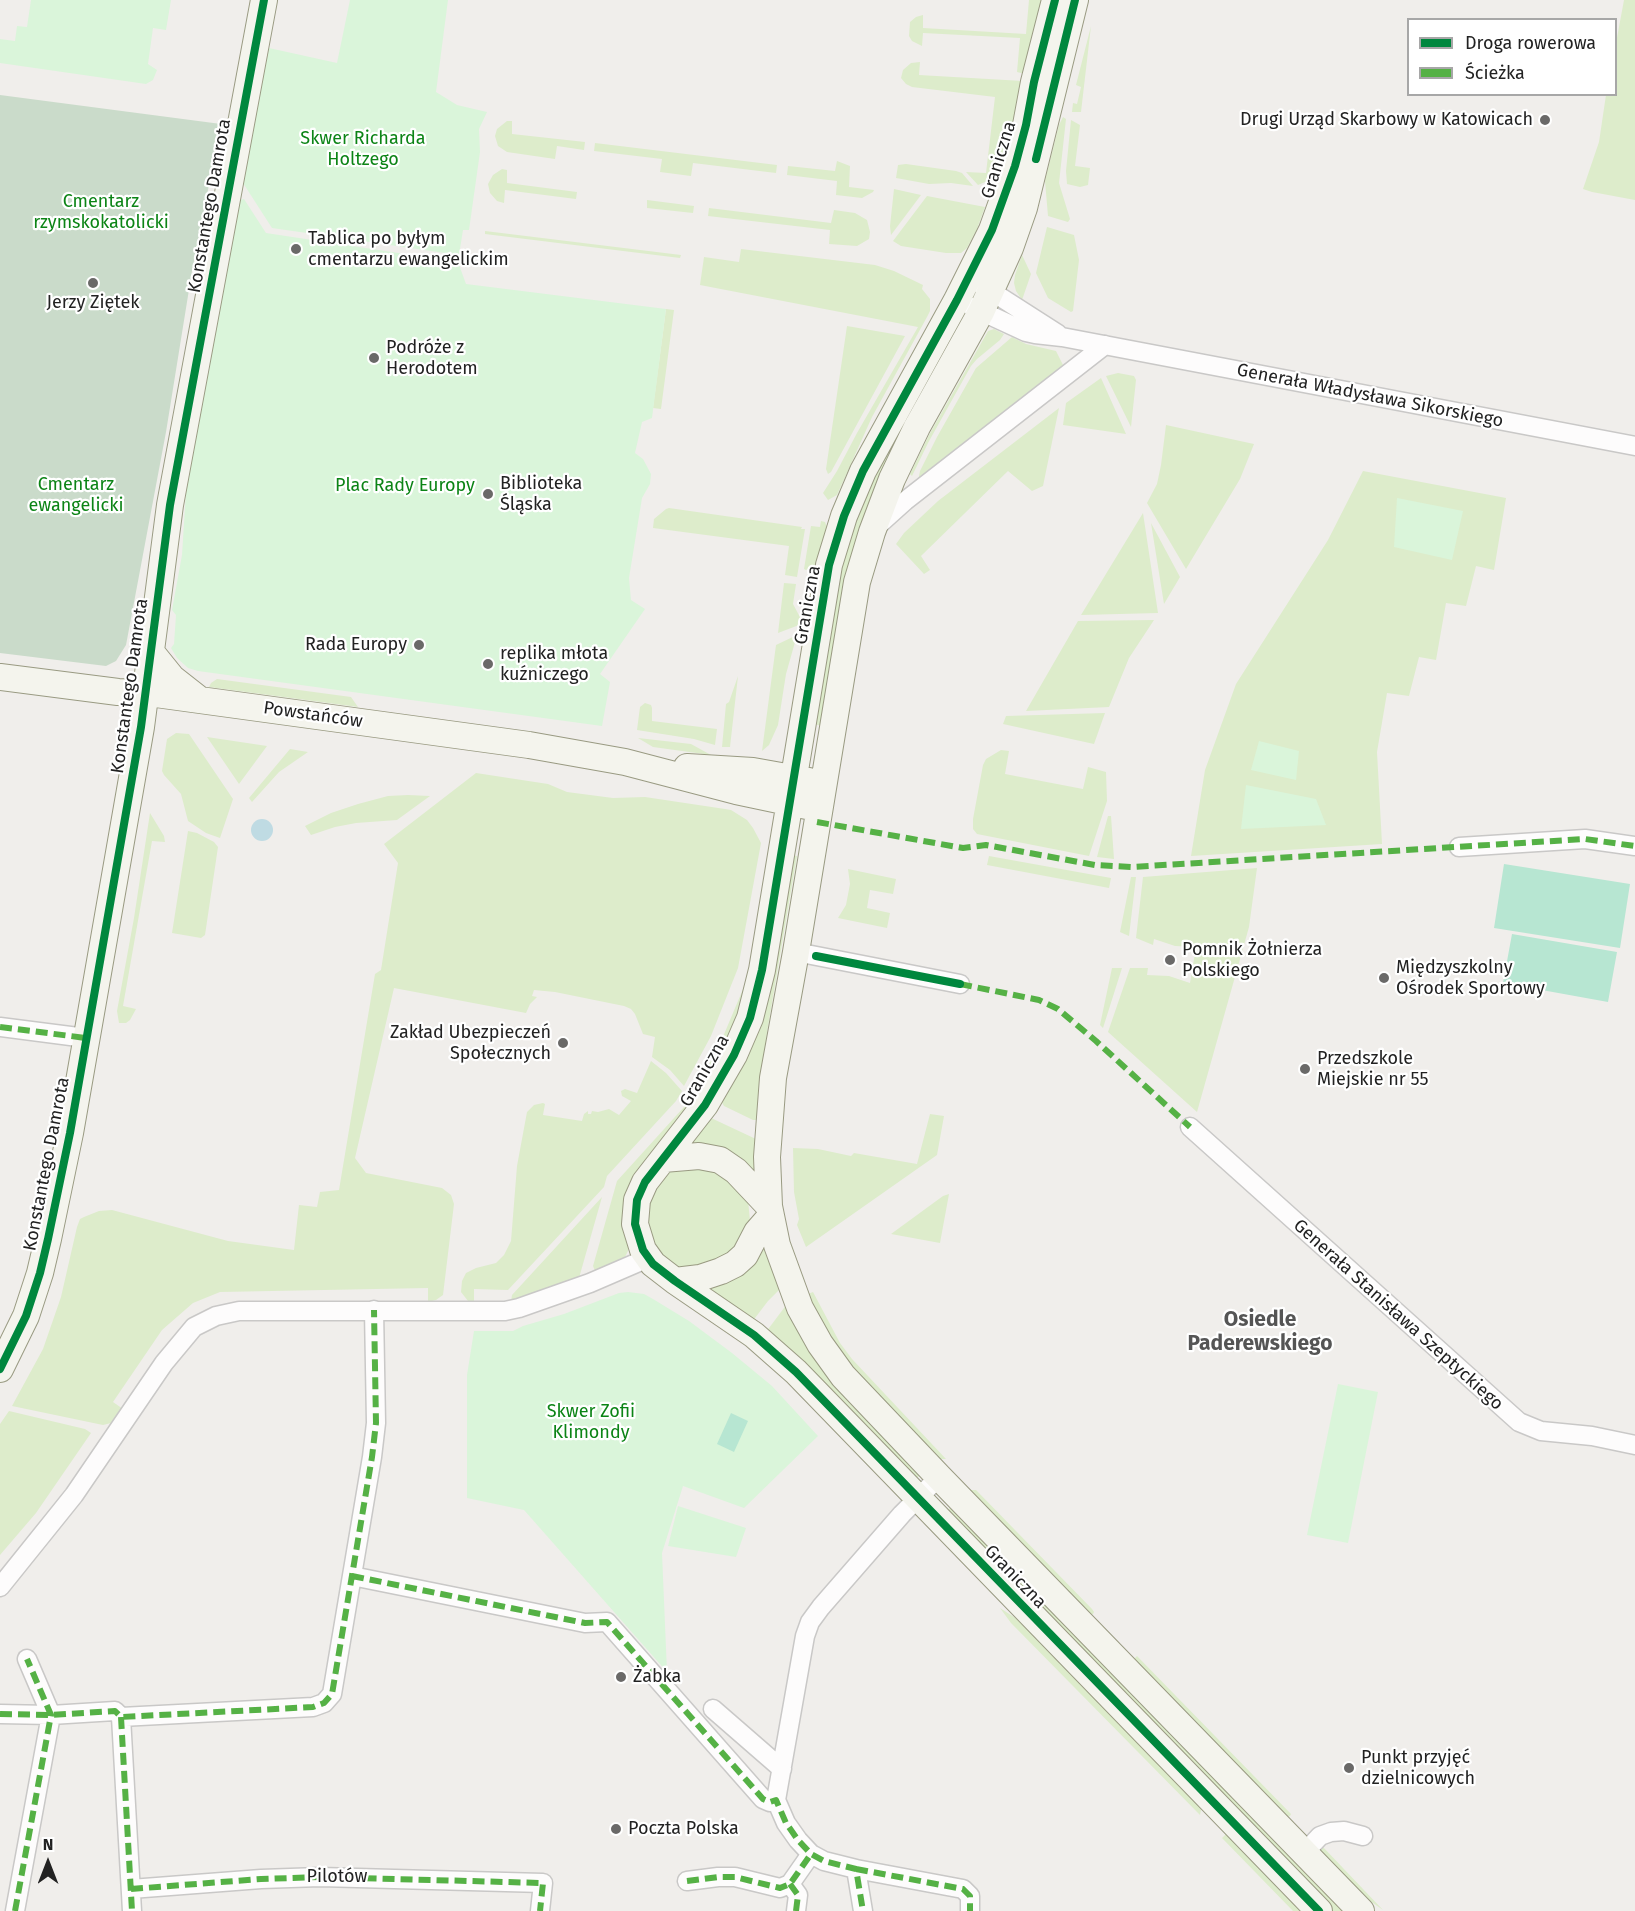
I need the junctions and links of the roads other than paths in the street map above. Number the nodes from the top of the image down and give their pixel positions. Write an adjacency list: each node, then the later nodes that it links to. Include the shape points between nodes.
1 (264, 0): 10 (street, Konstantego Damrota, via 170,505)
2 (1055, 0): 4 (street, Graniczna, via 1016,163 992,230)
3 (1076, 0): 6 (street, Graniczna, via 1024,208)
4 (969, 277): 5 (street, Graniczna); 6 (street, Generała Władysława Sikorskiego)
5 (957, 300): 6 (street, Generała Władysława Sikorskiego); 14 (street, Graniczna, via 863,471 844,516 829,565)
6 (986, 301): 7 (street, Generała Władysława Sikorskiego, via 1026,332); 9 (street, Graniczna, via 917,428)
7 (1105, 345): 8 (street, Generała Władysława Sikorskiego); 9 (street, via 905,501)
8 (1635, 446)
9 (872, 532): 18 (street, Graniczna, via 857,582)
10 (151, 652): 12 (street, Konstantego Damrota); 13 (street, via 172,678)
11 (0, 677): 12 (street, Powstańców)
12 (145, 694): 13 (street, Powstańców); 25 (street, Konstantego Damrota)
13 (200, 700): 15 (street, Powstańców)
14 (802, 729): 16 (street); 17 (street, Graniczna)
15 (626, 762): 16 (street, Powstańców); 19 (street, Powstańców)
16 (760, 772): 17 (street, Powstańców)
17 (794, 778): 18 (street, Powstańców); 19 (street, Graniczna)
18 (821, 796): 19 (street, Powstańców); 22 (street, Graniczna)
19 (790, 804): 27 (street, Graniczna, via 750,1018 715,1088)
20 (1635, 846): 21 (street, via 1585,839)
21 (1459, 847)
22 (796, 952): 23 (street); 28 (street, Graniczna, via 772,1078 766,1157)
23 (960, 984)
24 (0, 1027): 25 (street)
25 (86, 1038): 32 (street, Konstantego Damrota, via 40,1273 26,1316)
26 (1190, 1127): 33 (street, Generała Stanisława Szeptyckiego, via 1519,1422 1541,1431)
27 (663, 1159): 28 (street, via 699,1156 720,1160 736,1171); 29 (street, via 645,1182 636,1207 637,1234)
28 (770, 1211): 30 (street, via 745,1255 735,1264 700,1278); 34 (street, Graniczna, via 777,1245 797,1300 831,1362)
29 (648, 1258): 30 (street); 31 (street, via 512,1310)
30 (675, 1281): 35 (street, Graniczna, via 773,1351)
31 (374, 1310): 36 (street, via 375,1431); 37 (street, via 239,1311 194,1327 164,1363 74,1495)
32 (0, 1369)
33 (1635, 1445)
34 (939, 1477): 35 (street); 46 (street, Graniczna)
35 (917, 1498): 43 (street, via 810,1622); 58 (street, Graniczna)
36 (352, 1576): 42 (street, via 332,1694 324,1703 313,1707); 44 (street, via 585,1623 607,1622 763,1799)
37 (0, 1587)
38 (27, 1659): 41 (street)
39 (713, 1709): 43 (street)
40 (0, 1714): 41 (street)
41 (51, 1715): 42 (street, via 115,1711); 52 (street)
42 (121, 1717): 51 (street)
43 (782, 1768): 44 (street)
44 (776, 1800): 47 (street, via 786,1823)
45 (1363, 1836): 46 (street, via 1331,1832 1320,1836)
46 (1304, 1853): 59 (street, Graniczna)
47 (811, 1854): 48 (street); 50 (street)
48 (856, 1869): 56 (street); 57 (street, via 963,1889 970,1896)
49 (687, 1881): 50 (street, via 721,1876 780,1888)
50 (790, 1884): 55 (street, via 798,1895)
51 (131, 1889): 53 (street); 54 (street, Pilotów, via 320,1876 543,1883)
52 (15, 1911)
53 (132, 1911)
54 (540, 1911)
55 (796, 1911)
56 (863, 1911)
57 (970, 1911)
58 (1319, 1911)
59 (1361, 1911)

